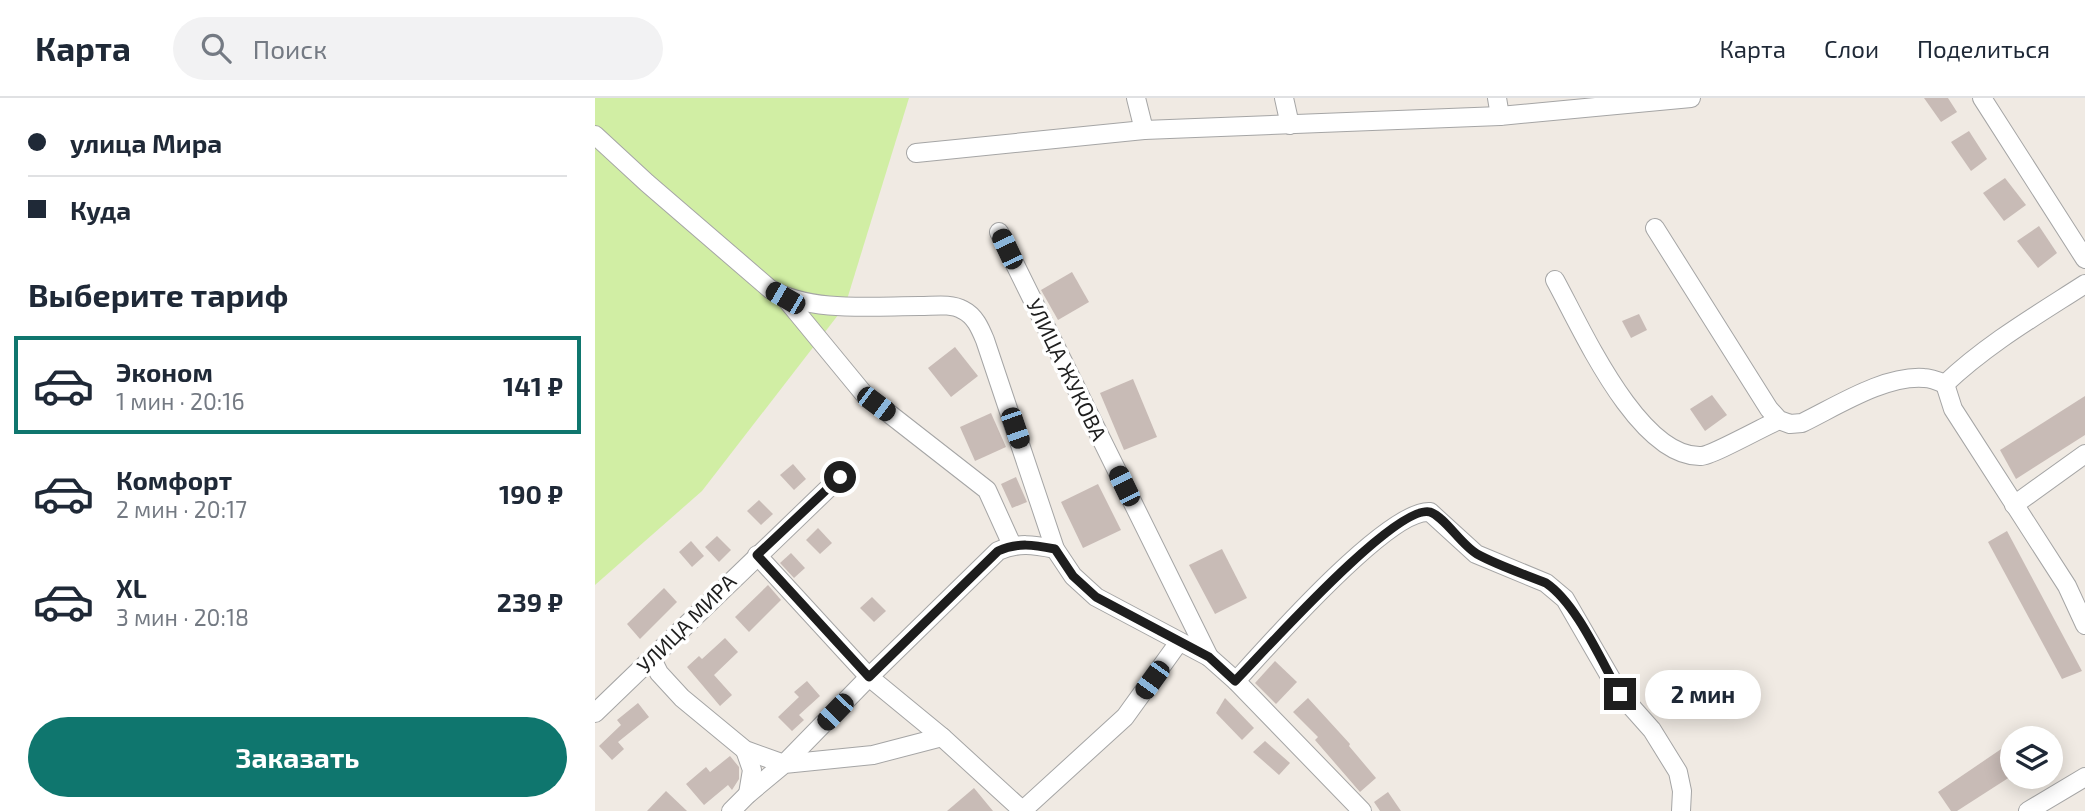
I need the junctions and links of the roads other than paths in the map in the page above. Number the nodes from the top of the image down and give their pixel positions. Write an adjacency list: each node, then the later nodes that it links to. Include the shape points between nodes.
1 (1136, 98): 7 (street)
2 (1284, 98): 6 (street)
3 (1691, 98): 5 (street)
4 (1982, 98): 12 (street)
5 (1499, 107): 6 (street)
6 (1290, 125): 7 (street)
7 (1144, 130): 9 (street)
8 (595, 135): 15 (street)
9 (916, 153)
10 (1655, 228): 17 (street)
11 (999, 232): 26 (street, УЛИЦА ЖУКОВА)
12 (2085, 259)
13 (1556, 280): 17 (street, via 1619,396 1678,452 1703,456)
14 (2085, 284): 16 (street, via 2015,329)
15 (785, 298): 21 (street, via 863,394 987,490); 22 (street, УЛИЦА ЖУКОВА, via 849,306 952,306 971,315 985,340)
16 (1945, 384): 17 (street, via 1926,378 1904,379 1802,423); 20 (street, via 1953,409)
17 (1779, 420)
18 (2085, 454): 20 (street)
19 (840, 477): 23 (street, УЛИЦА МИРА)
20 (2014, 505): 24 (street, via 2067,586)
21 (1012, 545): 22 (street); 28 (street, via 998,551)
22 (1055, 549): 25 (street, УЛИЦА ЖУКОВА, via 1073,576 1096,597)
23 (757, 555): 27 (street, УЛИЦА МИРА); 28 (street)
24 (2085, 625)
25 (1179, 642): 26 (street, УЛИЦА ЖУКОВА); 37 (street, via 1125,717)
26 (1209, 657): 29 (street, УЛИЦА ЖУКОВА)
27 (652, 659): 30 (street, УЛИЦА МИРА); 32 (street, via 682,698)
28 (869, 677): 31 (street); 33 (street)
29 (1235, 681): 38 (street, УЛИЦА ЖУКОВА); 39 (street, via 1319,592 1385,533 1416,513 1430,512 1476,554 1546,583 1565,598 1620,694 1652,730 1678,772)
30 (595, 713)
31 (942, 737): 33 (street, via 873,755); 37 (street)
32 (745, 750): 33 (street); 35 (street, via 752,770)
33 (784, 764): 35 (street)
34 (2085, 777): 40 (street)
35 (748, 793): 36 (street)
36 (731, 811)
37 (1023, 811)
38 (1362, 811)
39 (1681, 811)
40 (2028, 811)

